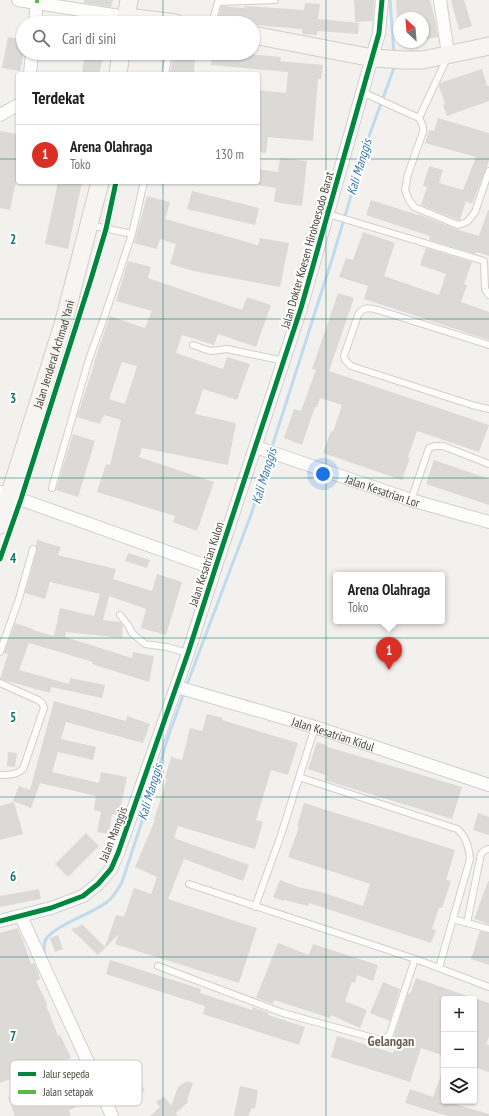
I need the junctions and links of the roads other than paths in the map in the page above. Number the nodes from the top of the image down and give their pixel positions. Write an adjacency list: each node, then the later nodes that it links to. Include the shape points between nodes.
1 (18, 0): 6 (street)
2 (129, 0): 10 (main road)
3 (275, 0): 7 (lane)
4 (382, 0): 15 (street, Jalan Dokter Koesen Hirohoesodo Barat, via 379,33)
5 (440, 0): 14 (street)
6 (37, 1): 8 (street); 9 (street)
7 (218, 1): 11 (lane)
8 (36, 16)
9 (106, 16)
10 (126, 16)
11 (214, 16)
12 (260, 36): 15 (main road)
13 (489, 46): 14 (main road)
14 (448, 54): 15 (main road, via 423,60); 25 (lane)
15 (388, 59): 22 (street, Jalan Dokter Koesen Hirohoesodo Barat)
16 (31, 60): 19 (street)
17 (120, 60): 20 (main road)
18 (168, 60): 21 (lane)
19 (30, 72)
20 (118, 72)
21 (165, 72)
22 (362, 92): 25 (lane); 29 (street, Jalan Dokter Koesen Hirohoesodo Barat)
23 (16, 106): 24 (street)
24 (0, 115)
25 (419, 118): 26 (lane, via 423,132 405,190 414,208 458,225 466,222 475,212)
26 (489, 171)
27 (99, 184): 30 (main road, Jalan Jenderal Achmad Yani)
28 (144, 184): 31 (lane)
29 (328, 214): 32 (lane); 36 (street, Jalan Dokter Koesen Hirohoesodo Barat)
30 (89, 225): 31 (lane); 41 (main road, Jalan Jenderal Achmad Yani, via 64,321)
31 (132, 234): 40 (lane, via 89,359)
32 (487, 261): 33 (lane, via 485,289)
33 (489, 295)
34 (193, 345): 36 (lane, via 212,351 226,349)
35 (489, 345): 37 (lane, via 365,308 358,315 344,356 351,366)
36 (284, 361): 38 (street, Jalan Dokter Koesen Hirohoesodo Barat)
37 (489, 409)
38 (256, 447): 42 (street, Jalan Kesatrian Lor); 46 (street, Jalan Kesatrian Kulon)
39 (489, 464): 42 (lane, via 443,446 429,448)
40 (52, 488)
41 (5, 494): 44 (main road, Jalan Jenderal Achmad Yani); 46 (street)
42 (411, 500): 43 (street, Jalan Kesatrian Lor)
43 (489, 522)
44 (0, 525)
45 (33, 549): 48 (lane)
46 (215, 569): 49 (street, Jalan Kesatrian Kulon)
47 (120, 615): 49 (lane, via 132,633 145,644)
48 (0, 652)
49 (188, 653): 51 (street, Jalan Kesatrian Kulon)
50 (0, 683): 53 (lane, via 38,700 44,708 23,769 9,775)
51 (177, 687): 52 (street, Jalan Kesatrian Kidul); 59 (street, Jalan Manggis, via 111,869 83,896)
52 (315, 727): 54 (lane); 55 (street, Jalan Kesatrian Kidul)
53 (0, 775)
54 (299, 777): 58 (lane); 60 (lane, via 462,832 470,859)
55 (489, 785)
56 (489, 849): 62 (lane, via 481,854)
57 (189, 884): 58 (lane)
58 (255, 906): 64 (lane)
59 (21, 916): 61 (street, Jalan Manggis); 68 (street)
60 (453, 919): 62 (lane); 66 (lane)
61 (0, 921)
62 (466, 923): 63 (lane)
63 (489, 929)
64 (415, 959): 65 (lane, via 390,1034 381,1040 283,1013); 66 (lane)
65 (158, 966)
66 (439, 968): 67 (lane)
67 (489, 987)
68 (88, 1060)
69 (108, 1106): 70 (street)
70 (112, 1116)

